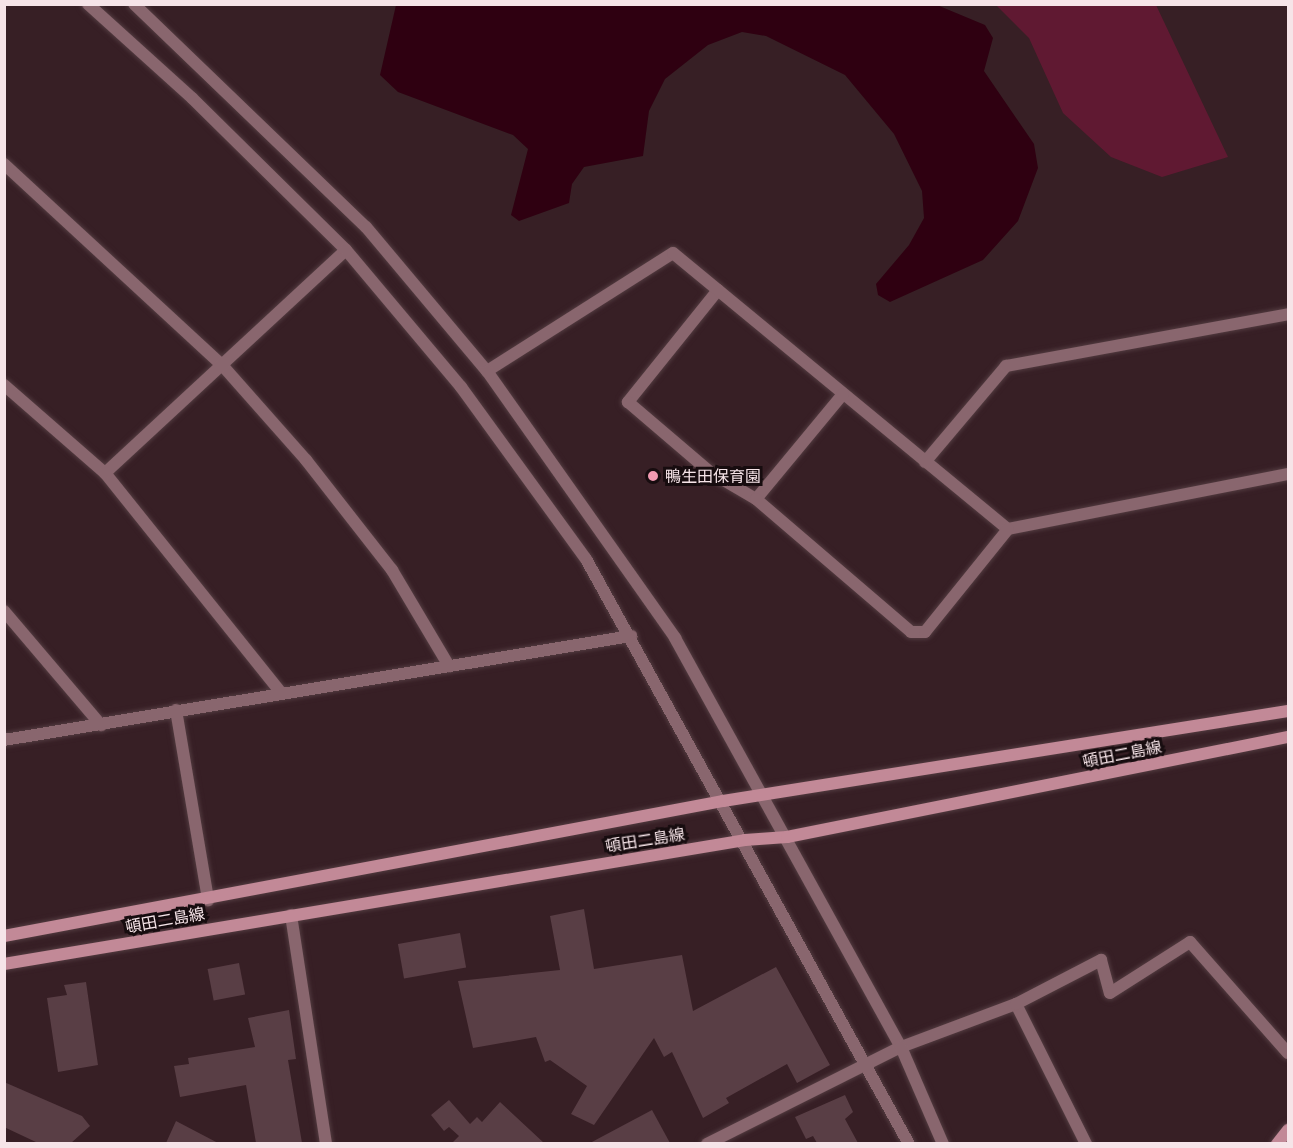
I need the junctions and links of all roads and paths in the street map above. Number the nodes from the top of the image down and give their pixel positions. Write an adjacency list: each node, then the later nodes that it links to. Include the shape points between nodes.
1 (88, 4): 4 (street, via 192,98)
2 (134, 4): 8 (street, via 366,227)
3 (4, 164): 7 (street)
4 (345, 250): 7 (street); 17 (street, via 461,387 586,559)
5 (718, 291): 8 (street, via 673,253); 10 (street); 14 (street, via 628,402 710,472)
6 (1288, 314): 11 (street, via 1006,366)
7 (222, 365): 12 (street); 18 (street, via 306,460 392,570)
8 (487, 371): 25 (street, via 675,638)
9 (4, 385): 12 (street)
10 (843, 394): 11 (street); 14 (street)
11 (925, 462): 15 (street)
12 (105, 473): 19 (street)
13 (1288, 474): 15 (street)
14 (756, 499): 15 (street, via 911,632 925,632)
15 (1008, 529)
16 (4, 611): 22 (street)
17 (631, 636): 18 (street); 26 (street)
18 (449, 666): 19 (street)
19 (281, 693): 20 (street)
20 (176, 710): 22 (street); 29 (street)
21 (1288, 711): 25 (main road, 頓田二島線)
22 (101, 725): 24 (street)
23 (1288, 737): 27 (main road, 頓田二島線)
24 (4, 740)
25 (766, 797): 26 (main road, 頓田二島線); 27 (street)
26 (723, 801): 28 (street); 29 (main road, 頓田二島線)
27 (787, 837): 28 (main road, 頓田二島線); 34 (street)
28 (745, 840): 30 (main road, 頓田二島線); 36 (street)
29 (208, 900): 31 (main road, 頓田二島線)
30 (291, 915): 32 (main road, 頓田二島線); 38 (street)
31 (4, 936)
32 (4, 964)
33 (1016, 1004): 34 (street); 35 (street, via 1101,960 1110,993 1190,942); 42 (street)
34 (901, 1047): 36 (street); 41 (street)
35 (1288, 1053)
36 (867, 1063): 39 (street); 40 (street)
37 (1288, 1130): 43 (main road)
38 (326, 1143)
39 (708, 1143)
40 (909, 1143)
41 (943, 1143)
42 (1086, 1143)
43 (1280, 1143)

